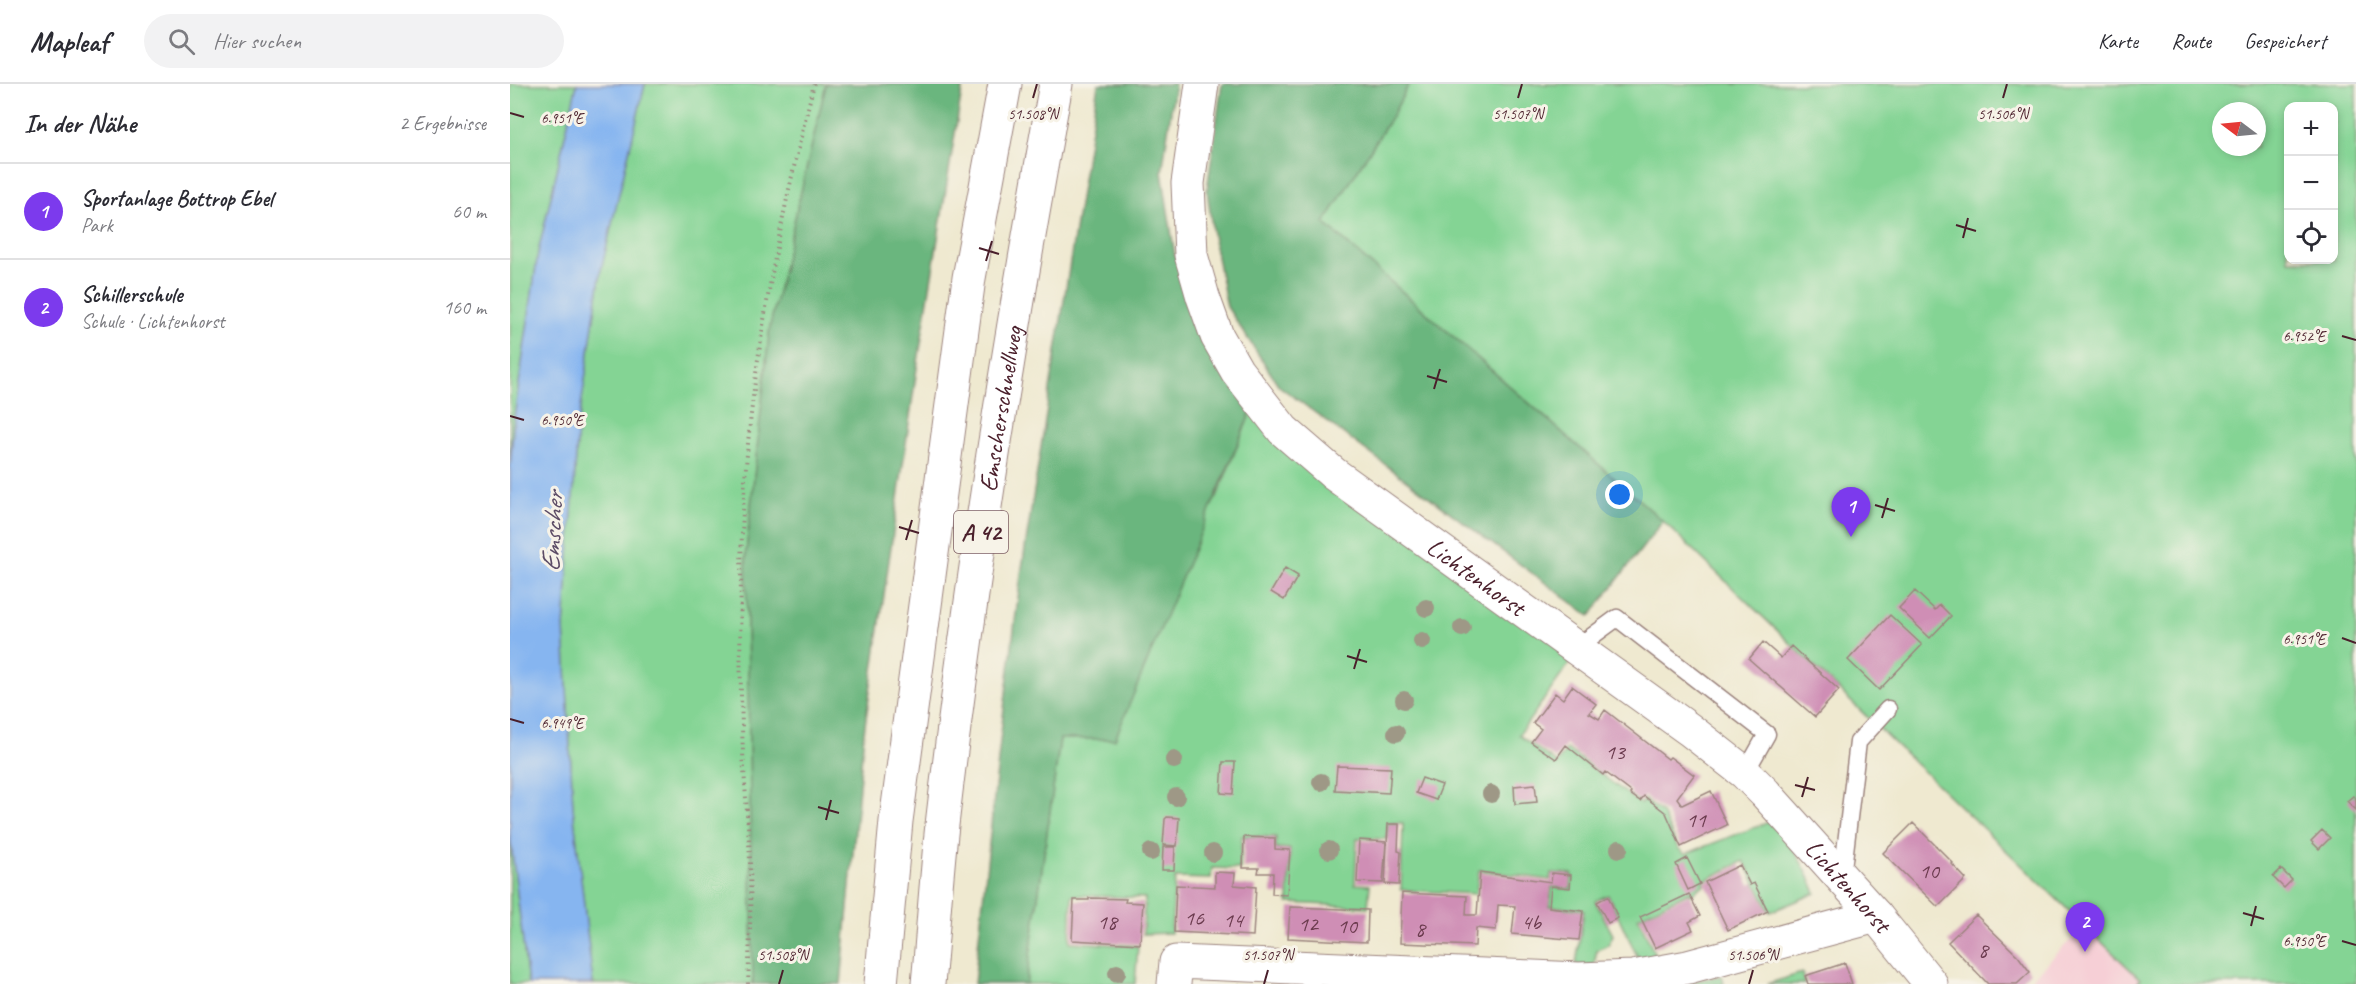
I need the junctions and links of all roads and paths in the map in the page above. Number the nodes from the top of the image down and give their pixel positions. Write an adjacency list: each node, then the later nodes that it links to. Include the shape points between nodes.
1 (814, 84): 11 (path, via 780,229 757,354 745,468 741,724 750,873)
2 (1005, 84): 12 (main road, Emscherschnellweg / A 42, via 969,278 896,821)
3 (1056, 84): 13 (main road, Emscherschnellweg / A 42, via 1019,284 979,544 942,826)
4 (1202, 84): 5 (main road, Lichtenhorst, via 1188,183 1191,255 1217,336 1237,371 1283,430 1334,474)
5 (1576, 648): 7 (main road, Lichtenhorst); 7 (lane, via 1617,618 1767,734)
6 (1888, 709): 8 (lane, via 1857,742)
7 (1745, 773): 8 (main road, Lichtenhorst)
8 (1842, 878): 9 (main road, Lichtenhorst)
9 (1876, 916): 10 (main road, via 1688,967 1644,975); 15 (main road, Lichtenhorst)
10 (1537, 980): 14 (main road, via 1176,962)
11 (748, 984)
12 (881, 984)
13 (928, 984)
14 (1174, 984)
15 (1931, 984)

